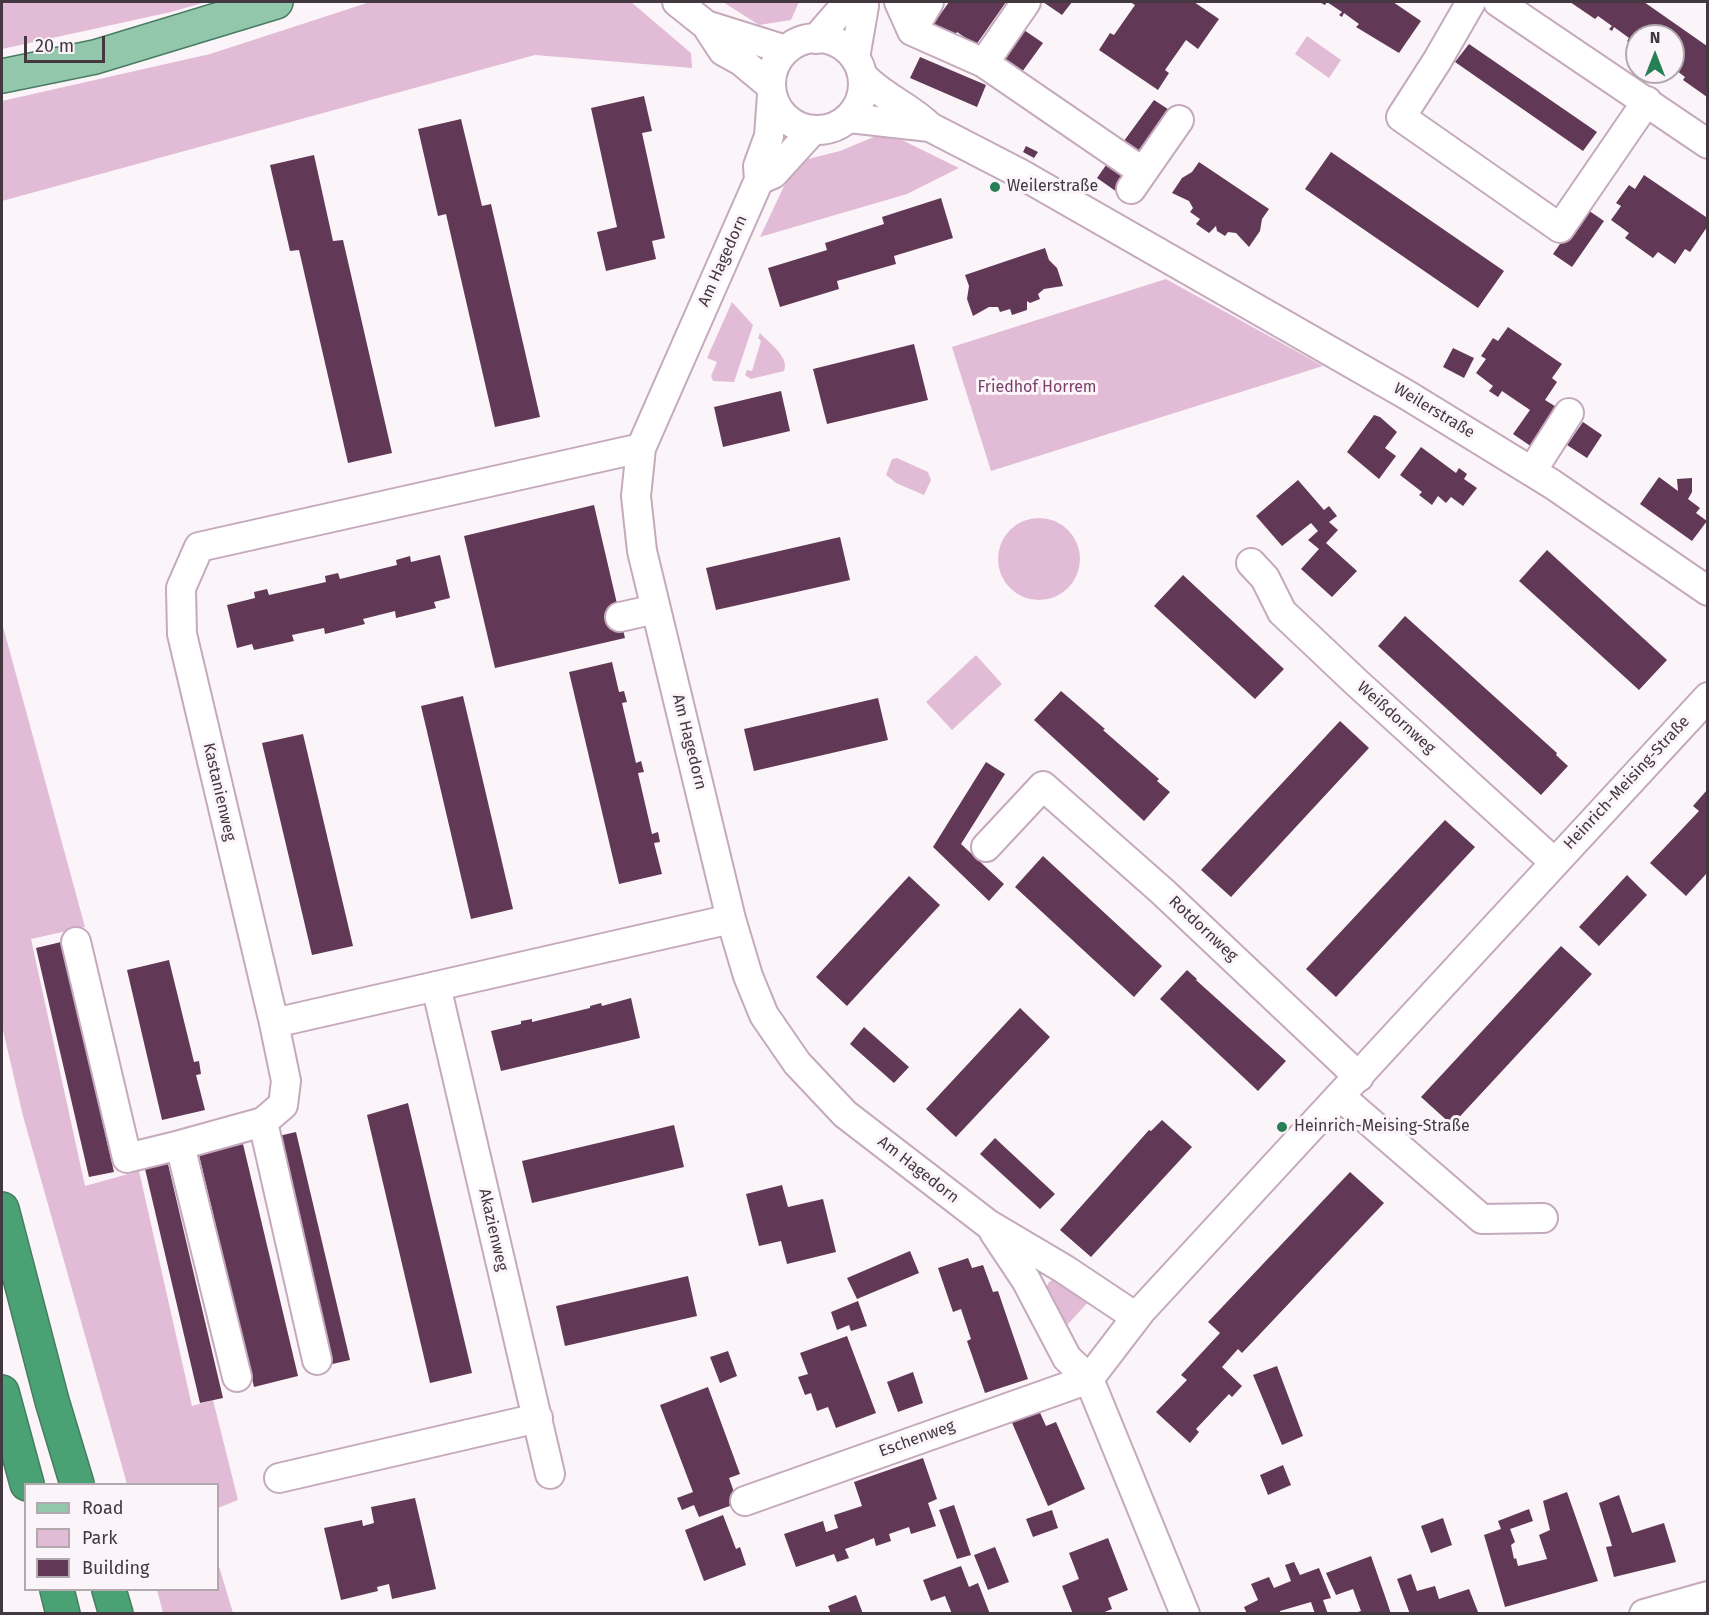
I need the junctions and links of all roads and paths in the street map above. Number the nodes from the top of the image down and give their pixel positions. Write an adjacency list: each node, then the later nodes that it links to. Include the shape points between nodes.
1 (276, 2): 15 (main road, via 95,57)
2 (677, 2): 9 (street)
3 (899, 2): 10 (street)
4 (929, 2): 10 (street)
5 (1026, 2): 13 (street)
6 (1471, 2): 17 (street, via 1401,117 1560,228)
7 (1498, 2): 17 (street)
8 (856, 4): 11 (street); 14 (street)
9 (706, 25): 12 (street); 16 (street, via 723,51 741,61)
10 (912, 31): 13 (street)
11 (816, 39): 12 (street, via 798,42); 14 (street, via 839,44)
12 (786, 50): 16 (street, via 773,73)
13 (984, 63): 19 (street, via 1137,181)
14 (859, 67): 18 (street, via 863,92); 20 (street, Weilerstraße, via 876,91 914,111)
15 (2, 76)
16 (772, 91): 21 (street, via 787,119); 23 (street, Am Hagedorn, via 769,136 758,166)
17 (1647, 101): 22 (street)
18 (849, 118): 20 (street, Weilerstraße); 21 (street, via 838,126)
19 (1179, 120)
20 (930, 127): 26 (street, Weilerstraße, via 1226,290)
21 (813, 130): 23 (street, via 774,174)
22 (1707, 144)
23 (759, 180): 25 (street, Am Hagedorn)
24 (1569, 413): 26 (street)
25 (641, 448): 29 (street, Am Hagedorn, via 636,496 642,551); 37 (street, Kastanienweg, via 200,547 181,588 182,634)
26 (1532, 471): 28 (street, Weilerstraße)
27 (1251, 563): 33 (street, Weißdornweg, via 1265,578 1282,612)
28 (1707, 591)
29 (656, 609): 30 (street); 34 (street, Am Hagedorn)
30 (620, 617)
31 (1707, 697): 33 (street, Heinrich-Meising-Straße)
32 (986, 847): 38 (street, Rotdornweg, via 1043,786 1163,891)
33 (1554, 862): 38 (street, Heinrich-Meising-Straße)
34 (731, 919): 36 (street); 43 (street, Am Hagedorn, via 764,1015 797,1063 845,1114)
35 (76, 942): 40 (street, via 127,1158)
36 (436, 986): 37 (street); 49 (street, Akazienweg)
37 (274, 1023): 39 (street, via 286,1081 283,1105)
38 (1350, 1087): 42 (street, Rotdornweg, via 1482,1219); 44 (street, Heinrich-Meising-Straße)
39 (263, 1122): 40 (street); 45 (street)
40 (180, 1145): 46 (street)
41 (2, 1209): 53 (highway)
42 (1543, 1218)
43 (988, 1224): 44 (street, Am Hagedorn); 47 (street, Am Hagedorn, via 1026,1280 1067,1358)
44 (1136, 1317): 47 (street, Heinrich-Meising-Straße)
45 (317, 1360)
46 (237, 1377)
47 (1089, 1378): 54 (street, Eschenweg); 60 (street, Am Hagedorn)
48 (2, 1392): 52 (highway)
49 (538, 1418): 50 (street, Akazienweg); 51 (street)
50 (550, 1474)
51 (279, 1478)
52 (26, 1483)
53 (76, 1483)
54 (745, 1501)
55 (57, 1591): 58 (highway)
56 (109, 1591): 59 (highway)
57 (1707, 1596): 61 (street)
58 (63, 1614)
59 (116, 1614)
60 (1185, 1614)
61 (1644, 1614)

